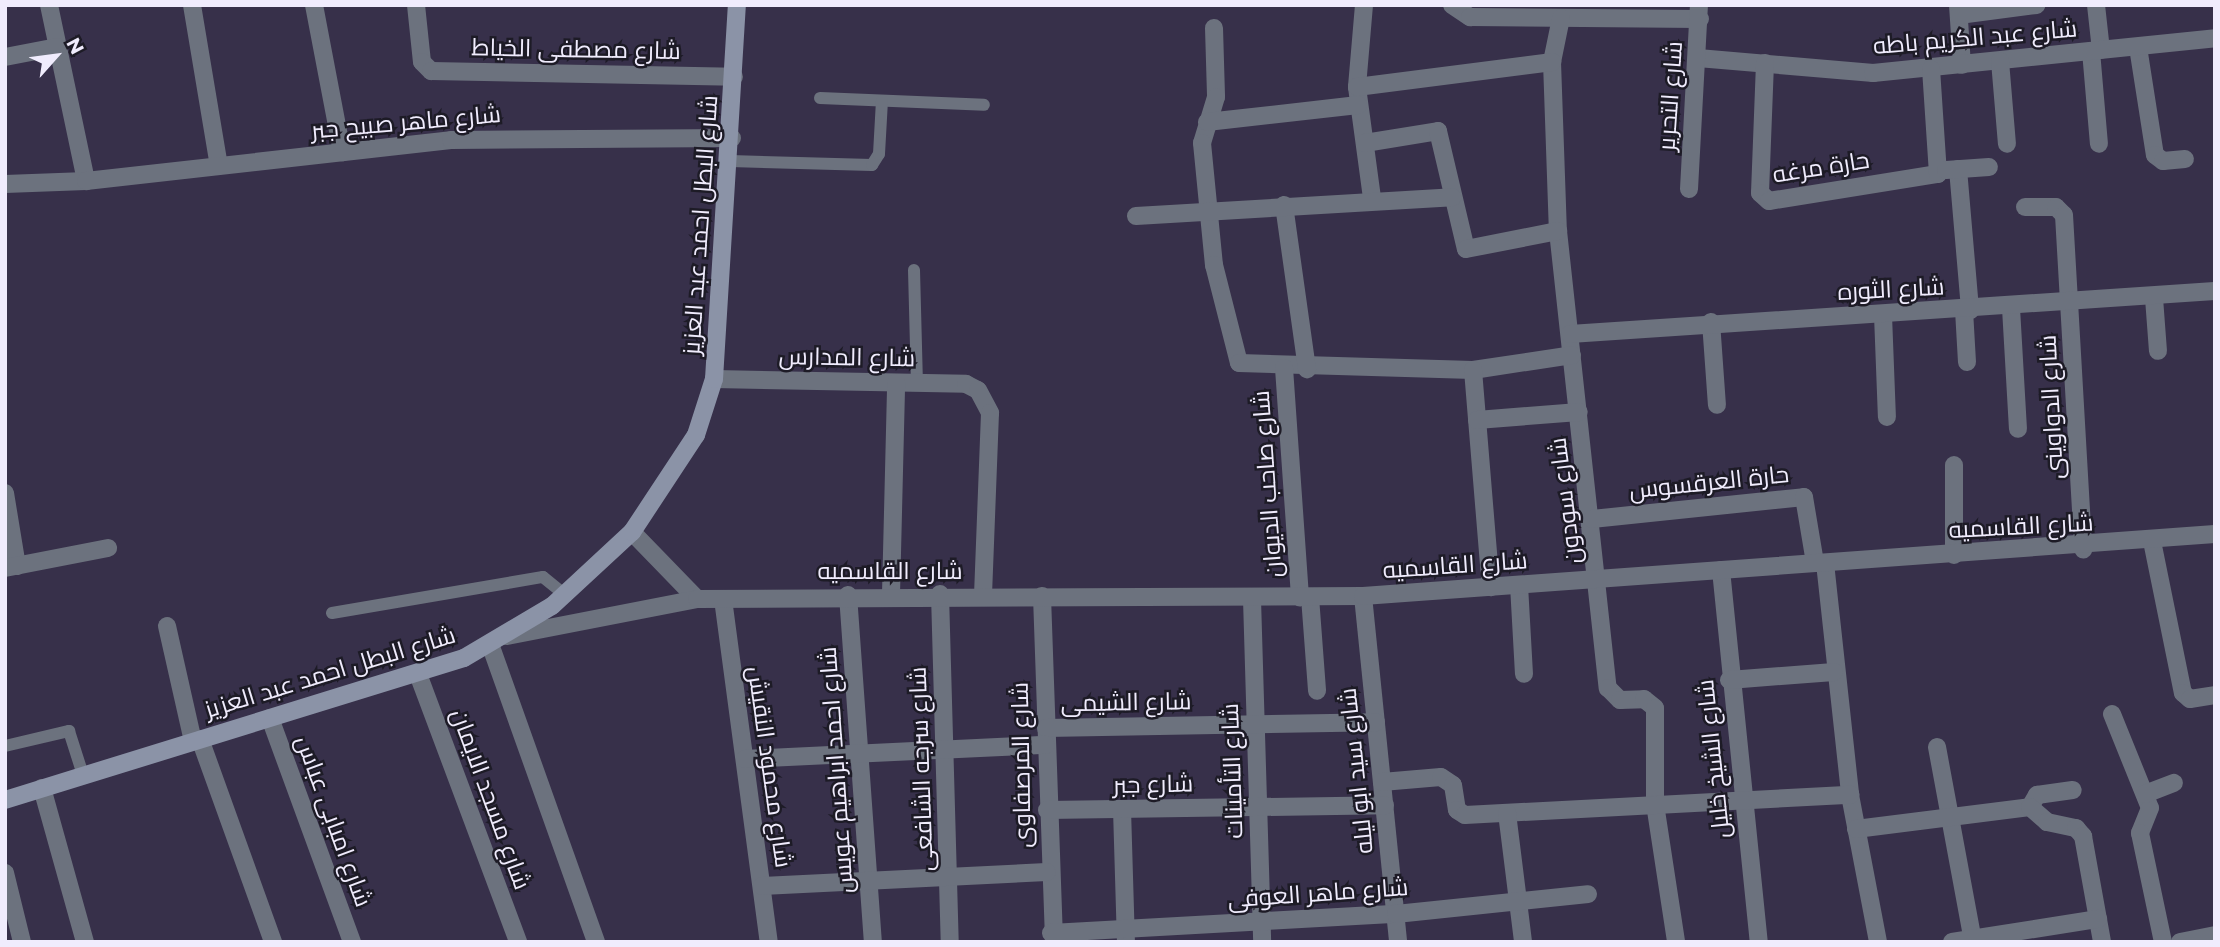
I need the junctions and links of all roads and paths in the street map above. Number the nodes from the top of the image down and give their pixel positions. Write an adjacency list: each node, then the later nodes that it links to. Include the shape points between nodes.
1 (49, 5): 15 (street)
2 (192, 5): 38 (street)
3 (314, 5): 35 (street)
4 (416, 5): 25 (street, شارع مصطفى الخياط, via 422,62 431,71)
5 (737, 5): 25 (main road, شارع البطل احمد عبد العزيز)
6 (1364, 5): 26 (street)
7 (1452, 5): 12 (street, via 1470,17)
8 (2036, 5): 10 (street)
9 (2096, 5): 17 (street)
10 (1959, 10): 23 (street)
11 (1699, 12): 12 (street); 19 (street, شارع التحرير)
12 (1561, 18): 21 (street, شارع سودون)
13 (1214, 28): 30 (street, via 1216,97)
14 (2215, 38): 16 (street, شارع عبد الكريم باطه)
15 (57, 47): 18 (street); 42 (street)
16 (2137, 47): 17 (street, شارع عبد الكريم باطه); 36 (street, via 2155,155 2163,161)
17 (2096, 51): 20 (street, شارع عبد الكريم باطه); 34 (street)
18 (5, 57)
19 (1698, 58): 22 (street, شارع عبد الكريم باطه); 44 (street, شارع التحرير)
20 (2000, 61): 23 (street, شارع عبد الكريم باطه); 33 (street)
21 (1552, 62): 26 (street); 51 (street, شارع سودون)
22 (1765, 63): 24 (street, شارع عبد الكريم باطه, via 1873,73); 41 (street, حارة مرغه, via 1765,200)
23 (1962, 65): 24 (street, شارع عبد الكريم باطه)
24 (1931, 69): 41 (street)
25 (734, 77): 31 (main road, شارع البطل احمد عبد العزيز)
26 (1358, 96): 30 (street); 32 (street)
27 (820, 98): 28 (lane)
28 (882, 101): 29 (lane); 37 (lane, via 879,153 872,165)
29 (984, 105)
30 (1207, 122): 49 (street)
31 (732, 138): 35 (street, شارع ماهر صبيح جبر, via 541,135); 37 (main road, شارع البطل احمد عبد العزيز)
32 (1364, 144): 45 (street, via 1438,131); 46 (street)
33 (2007, 144)
34 (2099, 144)
35 (342, 152): 38 (street, شارع ماهر صبيح جبر)
36 (2185, 159)
37 (730, 161): 67 (main road, شارع البطل احمد عبد العزيز)
38 (219, 166): 42 (street, شارع ماهر صبيح جبر)
39 (1989, 167): 40 (street)
40 (1958, 169): 41 (street); 57 (street)
41 (1939, 172)
42 (86, 181): 43 (street, شارع ماهر صبيح جبر)
43 (5, 184)
44 (1689, 190)
45 (1452, 197): 46 (street); 51 (street, via 1466,249)
46 (1372, 198): 47 (street)
47 (1284, 205): 49 (street); 65 (street)
48 (2025, 207): 55 (street, شارع الدواوينى, via 2063,211)
49 (1209, 211): 50 (street); 64 (street, via 1240,363)
50 (1136, 216)
51 (1558, 231): 60 (street, شارع سودون)
52 (914, 270): 69 (lane)
53 (2215, 291): 54 (street, شارع الثوره)
54 (2154, 298): 55 (street, شارع الثوره); 61 (street)
55 (2069, 304): 56 (street, شارع الثوره); 82 (street, شارع الدواوينى)
56 (2011, 308): 57 (street, شارع الثوره); 74 (street)
57 (1967, 310): 58 (street, شارع الثوره); 63 (street)
58 (1883, 315): 59 (street, شارع الثوره); 72 (street)
59 (1711, 322): 60 (street, شارع الثوره); 70 (street)
60 (1570, 334): 62 (street, شارع سودون)
61 (2158, 351)
62 (1572, 355): 66 (street); 71 (street, شارع سودون)
63 (1967, 362)
64 (1284, 368): 65 (street); 97 (street, شارع صاحب الديوان)
65 (1307, 369): 66 (street)
66 (1473, 370): 73 (street)
67 (713, 379): 68 (street, شارع المدارس); 78 (main road, شارع البطل احمد عبد العزيز, via 696,435)
68 (896, 383): 69 (street, شارع المدارس); 90 (street)
69 (917, 383): 94 (street, شارع المدارس, via 978,390 990,413)
70 (1717, 405)
71 (1579, 412): 73 (street); 77 (street, شارع سودون)
72 (1886, 417)
73 (1477, 420): 89 (street)
74 (2018, 429)
75 (1954, 465): 83 (street)
76 (5, 493): 85 (street)
77 (1592, 519): 84 (street, حارة العرقسوس, via 1804,497); 87 (street, شارع سودون)
78 (632, 531): 92 (main road, شارع البطل احمد عبد العزيز); 98 (street)
79 (2215, 534): 80 (street, شارع القاسميه)
80 (2152, 541): 82 (street, شارع القاسميه); 109 (street, via 2183,693 2190,699)
81 (108, 548): 85 (street)
82 (2083, 549): 83 (street, شارع القاسميه)
83 (1954, 555): 84 (street, شارع القاسميه)
84 (1820, 563): 86 (street, شارع القاسميه); 104 (street)
85 (11, 567)
86 (1721, 570): 87 (street, شارع القاسميه); 107 (street, شارع الشيخ خليل)
87 (1600, 578): 88 (street, شارع القاسميه); 130 (street, شارع سودون, via 1608,688 1620,699 1644,699 1656,708)
88 (1519, 585): 89 (street, شارع القاسميه); 106 (street)
89 (1491, 587): 96 (street, شارع القاسميه)
90 (891, 594): 91 (street, شارع القاسميه); 93 (street, شارع القاسميه)
91 (940, 594): 94 (street, شارع القاسميه); 118 (street, شارع سرجه الشافعى)
92 (565, 595): 101 (lane, via 544,577); 103 (main road, شارع البطل احمد عبد العزيز)
93 (848, 595): 99 (street, شارع القاسميه); 119 (street, شارع احمد ابراهيم عويس)
94 (983, 595): 95 (street, شارع القاسميه)
95 (1042, 596): 100 (street, شارع القاسميه); 114 (street, شارع المرصفاوى)
96 (1363, 596): 97 (street, شارع القاسميه); 112 (street, شارع سيد ابو ليله)
97 (1305, 597): 100 (street, شارع القاسميه); 108 (street, شارع صاحب الديوان)
98 (697, 599): 99 (street, شارع القاسميه); 103 (street, شارع القاسميه)
99 (723, 599): 120 (street, شارع محمود النقيش)
100 (1252, 599): 113 (street, شارع التأمينات)
101 (332, 613)
102 (167, 626): 115 (street)
103 (499, 640): 105 (main road, شارع البطل احمد عبد العزيز); 158 (street)
104 (1834, 672): 107 (street); 127 (street)
105 (418, 674): 111 (main road, شارع البطل احمد عبد العزيز); 157 (street, شارع مسجد الايمان)
106 (1524, 674)
107 (1729, 680): 129 (street, شارع الشيخ خليل)
108 (1317, 691)
109 (2215, 695)
110 (2112, 714): 126 (street)
111 (270, 718): 115 (main road, شارع البطل احمد عبد العزيز); 156 (street, شارع امبابى عباس)
112 (1376, 722): 113 (street, شارع الشيمى); 122 (street, شارع سيد ابو ليله)
113 (1255, 724): 114 (street, شارع الشيمى); 132 (street, شارع التأمينات)
114 (1046, 736): 118 (street, شارع الشيمى); 135 (street, شارع المرصفاوى)
115 (197, 740): 121 (main road, شارع البطل احمد عبد العزيز); 155 (street)
116 (5, 746): 121 (lane, via 69,732)
117 (1937, 747): 137 (street)
118 (945, 750): 119 (street, شارع الشيمى); 141 (street, شارع سرجه الشافعى)
119 (859, 754): 120 (street, شارع الشيمى); 142 (street, شارع احمد ابراهيم عويس)
120 (744, 759): 143 (street, شارع محمود النقيش)
121 (83, 775): 124 (main road, شارع البطل احمد عبد العزيز)
122 (1382, 782): 131 (street, شارع سيد ابو ليله); 136 (street, via 1441,777 1453,785 1457,810 1465,815)
123 (2174, 783): 126 (street)
124 (43, 788): 128 (main road, شارع البطل احمد عبد العزيز); 154 (street)
125 (2073, 790): 133 (street, via 2037,795)
126 (2145, 794): 170 (street, via 2150,816 2140,833)
127 (1850, 795): 129 (street); 138 (street)
128 (5, 800)
129 (1740, 801): 130 (street); 166 (street, شارع الشيخ خليل)
130 (1655, 804): 136 (street); 165 (street, شارع سودون)
131 (1384, 805): 132 (street, شارع جبر); 146 (street, شارع سيد ابو ليله)
132 (1258, 807): 134 (street, شارع جبر); 148 (street, شارع التأمينات)
133 (2029, 807): 137 (street); 147 (street, via 2047,822 2080,831)
134 (1122, 809): 135 (street, شارع جبر); 150 (street)
135 (1047, 810): 139 (street, شارع المرصفاوى)
136 (1507, 813): 145 (street)
137 (1950, 817): 138 (street); 152 (street)
138 (1856, 829): 167 (street)
139 (1047, 872): 141 (street); 151 (street, شارع المرصفاوى)
140 (5, 873): 153 (street)
141 (948, 877): 142 (street); 161 (street, شارع سرجه الشافعى)
142 (868, 881): 143 (street); 160 (street, شارع احمد ابراهيم عويس)
143 (762, 886): 159 (street, شارع محمود النقيش)
144 (1587, 894): 145 (street, شارع ماهر العوفى)
145 (1518, 901): 146 (street, شارع ماهر العوفى); 164 (street)
146 (1396, 914): 148 (street, شارع ماهر العوفى); 163 (street, شارع سيد ابو ليله)
147 (2098, 919): 152 (street); 169 (street)
148 (1261, 922): 150 (street, شارع ماهر العوفى); 162 (street, شارع التأمينات)
149 (2215, 935): 171 (street)
150 (1125, 936): 151 (street, شارع ماهر العوفى)
151 (1050, 939)
152 (1972, 940): 168 (street)
153 (22, 942)
154 (85, 942)
155 (273, 942)
156 (352, 942)
157 (517, 942)
158 (596, 942)
159 (769, 942)
160 (873, 942)
161 (950, 942)
162 (1262, 942)
163 (1398, 942)
164 (1523, 942)
165 (1676, 942)
166 (1759, 942)
167 (1878, 942)
168 (1952, 942)
169 (2102, 942)
170 (2163, 942)
171 (2180, 942)

